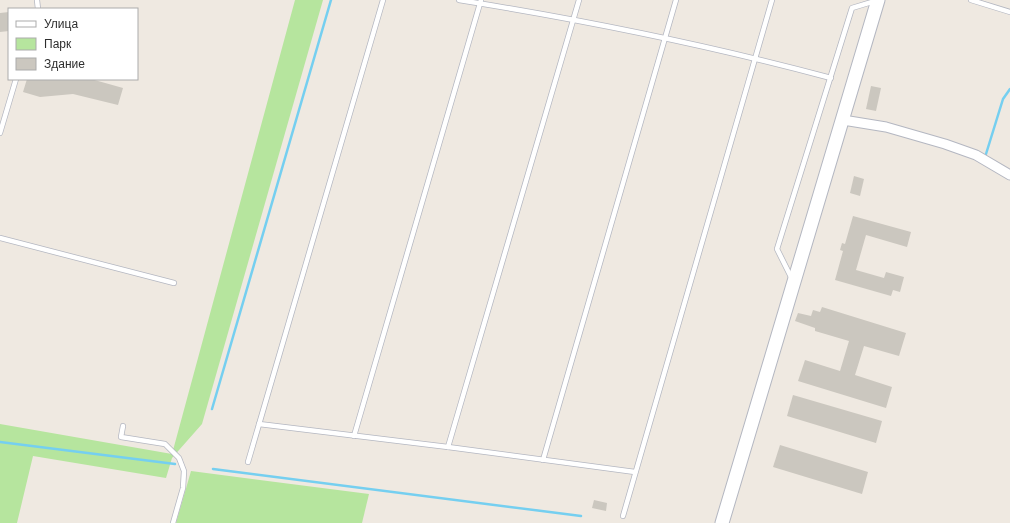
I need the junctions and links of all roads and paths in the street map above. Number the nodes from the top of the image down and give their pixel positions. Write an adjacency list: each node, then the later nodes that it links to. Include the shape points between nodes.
1 (383, 0): 21 (lane)
2 (459, 0): 8 (lane)
3 (579, 0): 10 (lane)
4 (676, 0): 11 (lane)
5 (772, 0): 12 (lane)
6 (878, 0): 13 (lane, via 852,8); 15 (street)
7 (971, 0): 9 (lane)
8 (481, 2): 10 (lane); 23 (lane)
9 (1010, 12)
10 (573, 20): 11 (lane); 24 (lane)
11 (665, 37): 12 (lane); 25 (lane)
12 (756, 58): 13 (lane); 27 (lane)
13 (831, 78): 19 (lane, via 777,249)
14 (16, 80): 16 (lane)
15 (843, 120): 17 (street, via 886,127 945,144 976,155); 19 (street)
16 (0, 133)
17 (1010, 175)
18 (0, 238): 20 (lane)
19 (794, 282): 30 (street)
20 (174, 283)
21 (259, 424): 23 (lane); 26 (lane)
22 (123, 426): 29 (lane, via 121,437 165,444 179,458 184,471 183,488)
23 (354, 436): 24 (lane)
24 (448, 447): 25 (lane)
25 (543, 460): 27 (lane)
26 (248, 462)
27 (635, 472): 28 (lane)
28 (623, 516)
29 (172, 523)
30 (722, 523)

